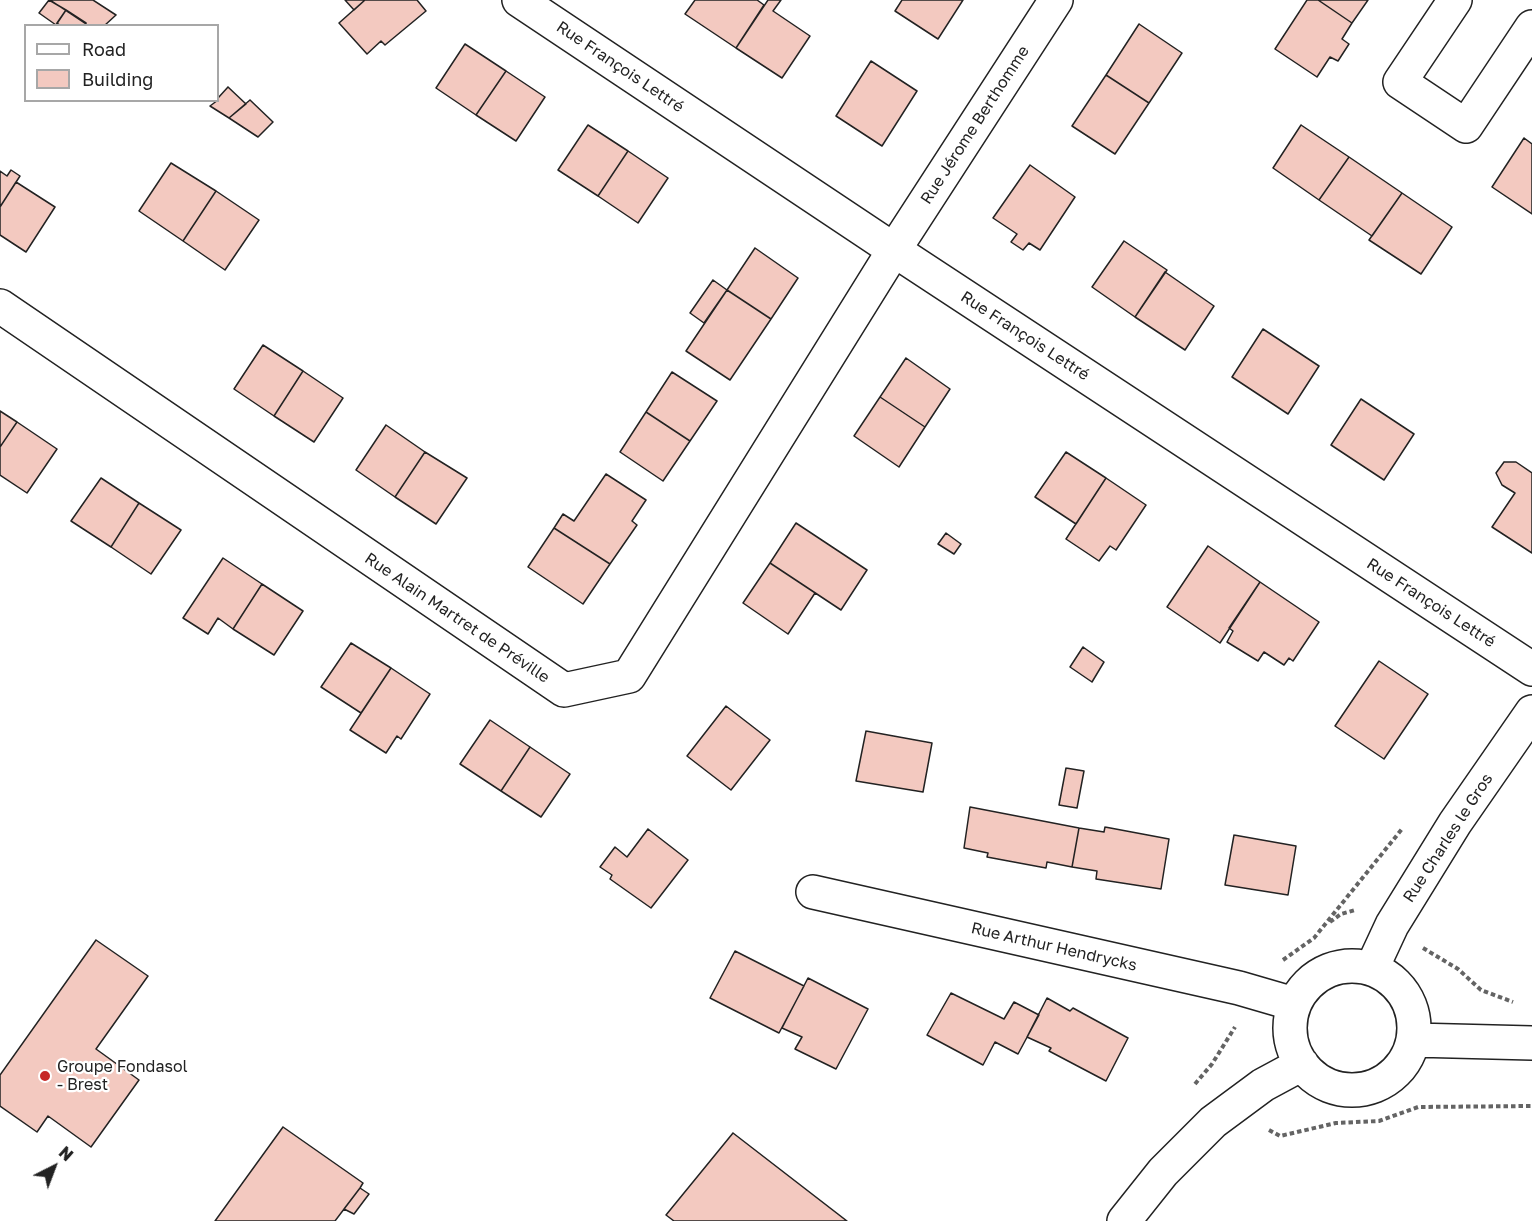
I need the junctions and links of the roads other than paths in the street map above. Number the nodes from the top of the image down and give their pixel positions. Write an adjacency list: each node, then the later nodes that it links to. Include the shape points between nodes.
1 (519, 0): 5 (street, Rue François Lettré)
2 (1056, 0): 5 (street, Rue Jérome Berthomme)
3 (1455, 0): 4 (street, via 1400,82 1466,126)
4 (1532, 27)
5 (894, 250): 6 (street, Rue Alain Martret de Préville, via 629,676 564,690); 7 (street, Rue François Lettré)
6 (0, 306)
7 (1532, 669)
8 (1532, 712): 10 (street, Rue Charles le Gros, via 1455,823 1392,925)
9 (813, 892): 11 (street, Rue Arthur Hendrycks)
10 (1372, 968): 11 (street, via 1354,965 1318,975); 12 (street, via 1401,989 1415,1022)
11 (1294, 1004): 14 (street, via 1290,1024 1293,1045)
12 (1414, 1040): 13 (street); 14 (street, via 1406,1060 1376,1086 1356,1090 1335,1088)
13 (1532, 1043)
14 (1302, 1064): 15 (street, via 1263,1085 1213,1122 1163,1172)
15 (1124, 1221)

